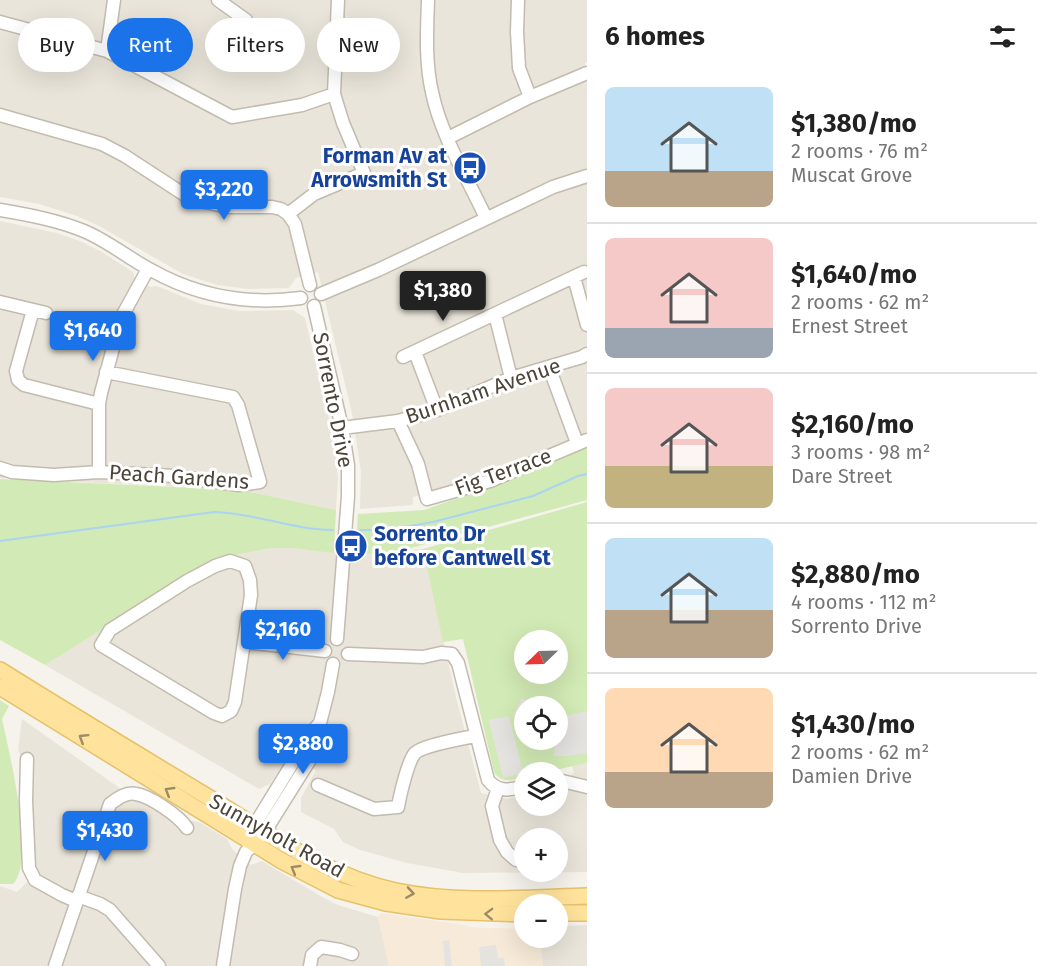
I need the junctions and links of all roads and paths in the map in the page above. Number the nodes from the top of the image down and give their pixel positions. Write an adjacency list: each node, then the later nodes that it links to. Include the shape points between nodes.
1 (114, 0): 8 (street)
2 (218, 0): 6 (street)
3 (338, 0): 10 (street)
4 (428, 0): 13 (street, via 429,76)
5 (518, 0): 11 (street, via 518,60)
6 (243, 18)
7 (0, 22): 8 (street)
8 (106, 51): 10 (street, via 232,117 302,105)
9 (587, 73): 11 (street)
10 (334, 94): 16 (street, via 364,173 315,194)
11 (530, 97): 13 (street)
12 (0, 115): 16 (street, via 102,144 191,199 228,207 272,207)
13 (448, 138): 17 (street)
14 (587, 176): 17 (street)
15 (0, 210): 18 (street, via 86,232)
16 (288, 214): 19 (street, via 295,224)
17 (486, 218): 20 (street)
18 (148, 269): 21 (street, via 220,297 275,301); 32 (street, via 124,310)
19 (310, 285): 20 (street, via 319,288); 21 (street, via 303,289)
20 (321, 294): 23 (street)
21 (301, 298): 23 (street, via 306,305)
22 (0, 302): 24 (street)
23 (314, 306): 37 (street, Sorrento Drive)
24 (33, 310): 25 (street); 34 (street, via 16,371 18,380 24,385)
25 (46, 313)
26 (495, 314): 27 (street, via 579,275); 28 (street); 33 (street)
27 (587, 325)
28 (415, 352): 30 (street); 35 (street)
29 (587, 354): 31 (street, Burnham Avenue)
30 (403, 357)
31 (549, 367): 33 (street, Burnham Avenue); 38 (street)
32 (106, 372): 34 (street); 40 (street, Peach Gardens, via 233,397 260,482 239,485 175,476)
33 (511, 378): 35 (street, Burnham Avenue)
34 (99, 404): 40 (street)
35 (437, 410): 36 (street, Burnham Avenue)
36 (398, 421): 37 (street, Burnham Avenue); 38 (street, Fig Terrace, via 418,464 427,499 490,481)
37 (342, 428): 41 (street, Sorrento Drive, via 348,486)
38 (582, 442)
39 (0, 468): 40 (street, Peach Gardens, via 54,475)
40 (99, 472)
41 (338, 639): 43 (street, via 329,642); 44 (street, via 347,645)
42 (245, 642): 43 (street); 48 (street); 48 (street, via 250,580 245,566 230,561 201,573 110,630 101,645 214,713 222,716)
43 (325, 651): 45 (street, via 326,659)
44 (348, 654): 45 (street, via 342,662); 50 (street, via 452,654 458,663)
45 (333, 664): 58 (street, via 320,723)
46 (0, 670): 58 (main road, Sunnyholt Road)
47 (0, 687): 58 (main road, Sunnyholt Road, one-way to 47)
48 (231, 711): 49 (street)
49 (239, 722)
50 (475, 736): 53 (street, via 414,753 398,807 374,809); 55 (street, via 486,776)
51 (27, 759): 61 (street, via 29,868 35,880 62,895)
52 (568, 782): 54 (street)
53 (318, 785)
54 (587, 787)
55 (498, 788): 56 (street); 59 (street, via 492,806 500,840)
56 (514, 788)
57 (187, 828): 61 (street, via 181,819 145,797 119,797 106,811)
58 (258, 834): 60 (main road, Sunnyholt Road, one-way to 60, via 354,879 395,891 486,898); 64 (main road, Sunnyholt Road, one-way to 58, via 441,911 338,890 319,882); 68 (street, via 246,852 237,879)
59 (514, 858)
60 (587, 896)
61 (77, 898): 66 (street); 67 (street, via 110,910)
62 (568, 913): 63 (main road)
63 (587, 913)
64 (514, 914)
65 (352, 954): 69 (street, via 321,947 312,955)
66 (55, 966)
67 (159, 966)
68 (223, 966)
69 (310, 966)

